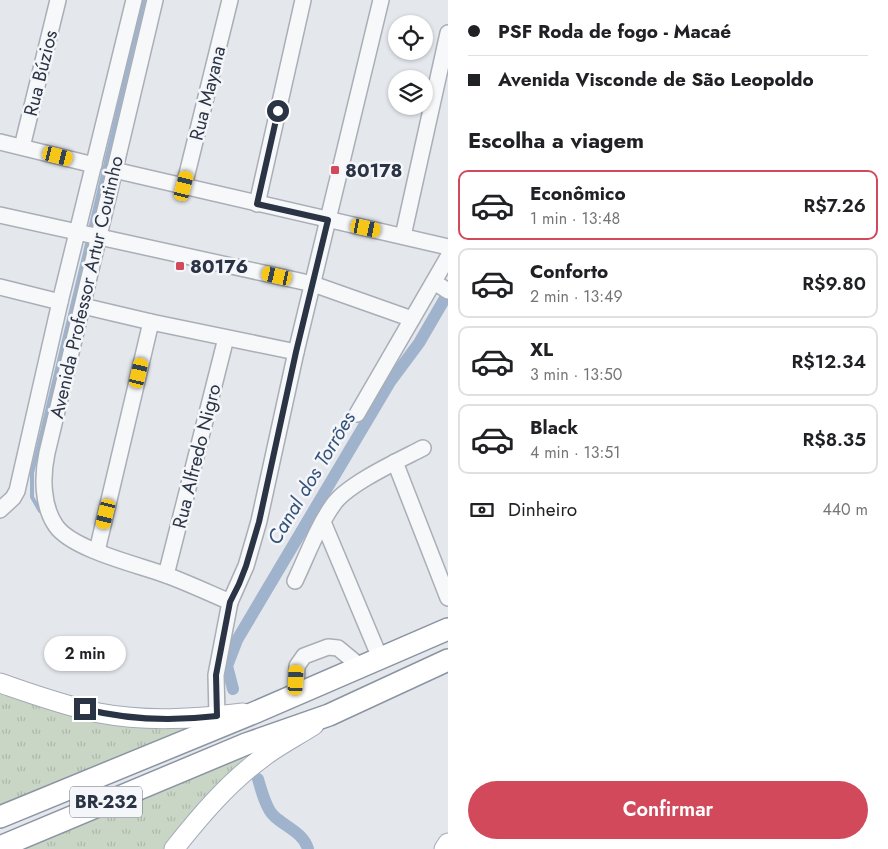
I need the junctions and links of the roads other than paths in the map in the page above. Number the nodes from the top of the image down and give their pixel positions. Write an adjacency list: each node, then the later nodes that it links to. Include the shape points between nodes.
1 (58, 0): 9 (street, Rua Búzios)
2 (134, 0): 10 (street, Avenida Professor Artur Coutinho)
3 (155, 0): 11 (street, Avenida Professor Artur Coutinho)
4 (230, 0): 12 (street, Rua Mayana)
5 (303, 0): 13 (street)
6 (381, 0): 15 (street)
7 (448, 33): 17 (street)
8 (0, 142): 9 (street)
9 (22, 147): 10 (street)
10 (94, 165): 16 (street, Avenida Professor Artur Coutinho)
11 (114, 170): 12 (street); 18 (street, Avenida Professor Artur Coutinho)
12 (184, 186): 13 (street)
13 (257, 204): 15 (street)
14 (0, 215): 16 (street)
15 (328, 220): 17 (street); 22 (street)
16 (78, 232): 18 (street); 25 (street, Avenida Professor Artur Coutinho)
17 (403, 236): 19 (street)
18 (98, 237): 22 (street); 26 (street, Avenida Professor Artur Coutinho)
19 (448, 247)
20 (448, 257): 21 (street)
21 (434, 282): 24 (street); 27 (street)
22 (313, 284): 27 (street); 30 (street)
23 (0, 287): 25 (street)
24 (448, 291)
25 (60, 302): 34 (street, Avenida Professor Artur Coutinho, via 17,491)
26 (83, 306): 28 (street); 36 (street, Avenida Professor Artur Coutinho, via 46,453 44,481 47,506 56,527 68,537)
27 (412, 319): 31 (street)
28 (151, 322): 29 (street); 36 (street)
29 (226, 338): 30 (street); 37 (street, Rua Alfredo Nigro)
30 (296, 352): 40 (street, via 259,522 246,566)
31 (357, 414)
32 (423, 448): 33 (street)
33 (395, 462): 35 (street, via 348,490 333,504); 39 (street)
34 (0, 510)
35 (323, 522): 38 (street); 42 (street)
36 (97, 551): 37 (street, Avenida Professor Artur Coutinho)
37 (166, 575): 40 (street, Avenida Professor Artur Coutinho)
38 (295, 581)
39 (448, 598)
40 (230, 602): 49 (street, via 216,675)
41 (448, 628): 42 (highway, BR-232)
42 (380, 658): 44 (highway, BR-232)
43 (448, 660): 48 (highway, BR-232)
44 (361, 667): 46 (highway, BR-232); 46 (street, via 338,648 328,647 304,656 297,666)
45 (0, 683): 49 (main road, via 99,713 139,718)
46 (296, 695): 47 (highway, BR-232)
47 (256, 712): 49 (main road); 50 (highway, BR-232)
48 (329, 715): 52 (highway, BR-232, via 246,744); 53 (main road, via 246,770 197,820)
49 (217, 716)
50 (0, 817)
51 (448, 843): 54 (main road)
52 (0, 847)
53 (174, 849)
54 (444, 849)

